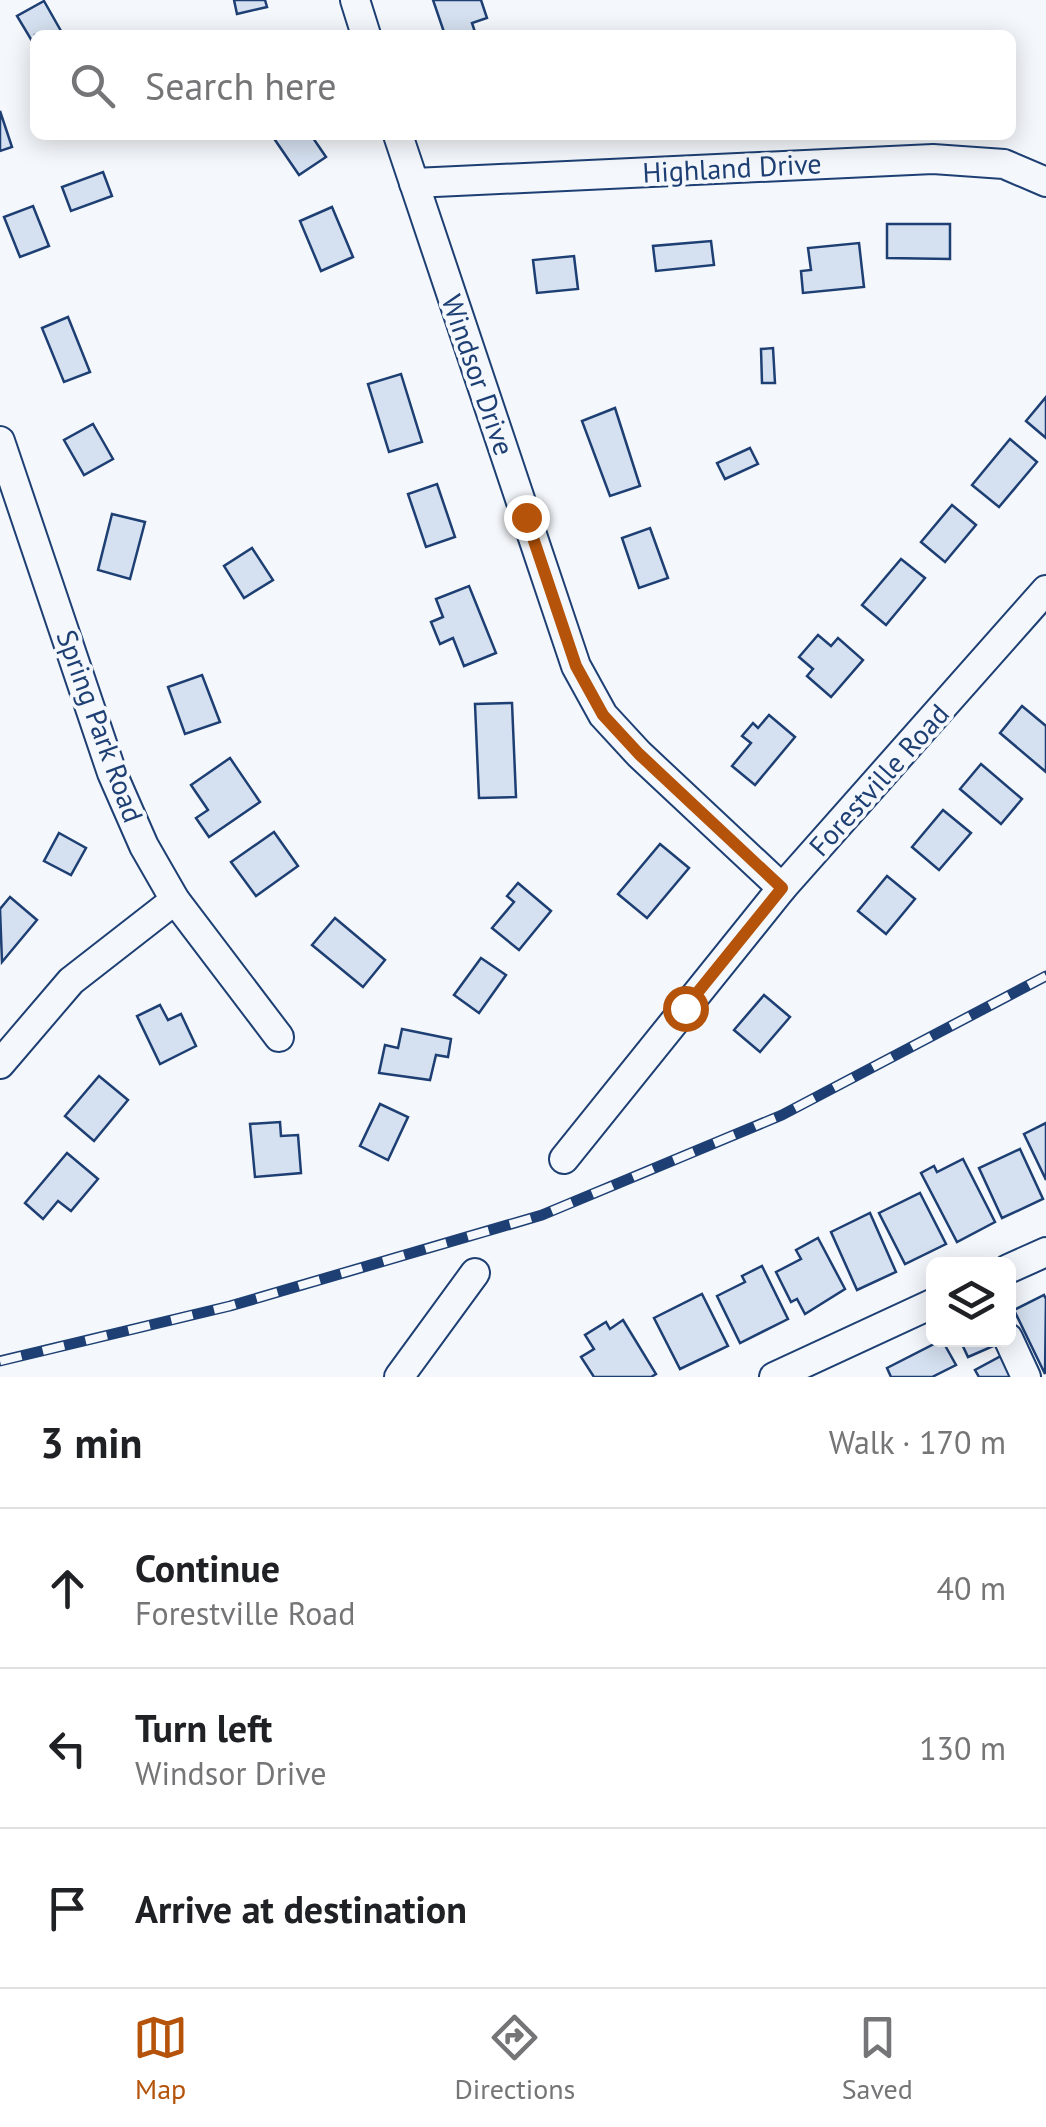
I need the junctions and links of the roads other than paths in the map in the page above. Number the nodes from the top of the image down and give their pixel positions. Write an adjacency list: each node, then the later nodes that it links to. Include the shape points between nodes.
1 (355, 0): 2 (street)
2 (364, 30)
3 (400, 140): 5 (street, Windsor Drive)
4 (1046, 182): 5 (street, Highland Drive, via 1004,164 933,159)
5 (414, 183): 8 (street, Windsor Drive, via 576,666 603,715 639,754)
6 (0, 441): 9 (street, Spring Park Road, via 112,773)
7 (1046, 590): 8 (street, Forestville Road)
8 (782, 888): 12 (street, Forestville Road)
9 (175, 900): 10 (street, Spring Park Road); 11 (street, via 71,981)
10 (279, 1037)
11 (0, 1064)
12 (564, 1159)
13 (1046, 1252): 14 (street)
14 (1016, 1265)
15 (475, 1273): 18 (street)
16 (926, 1307): 19 (street)
17 (1012, 1347): 20 (street)
18 (399, 1377)
19 (774, 1377)
20 (1026, 1377)

